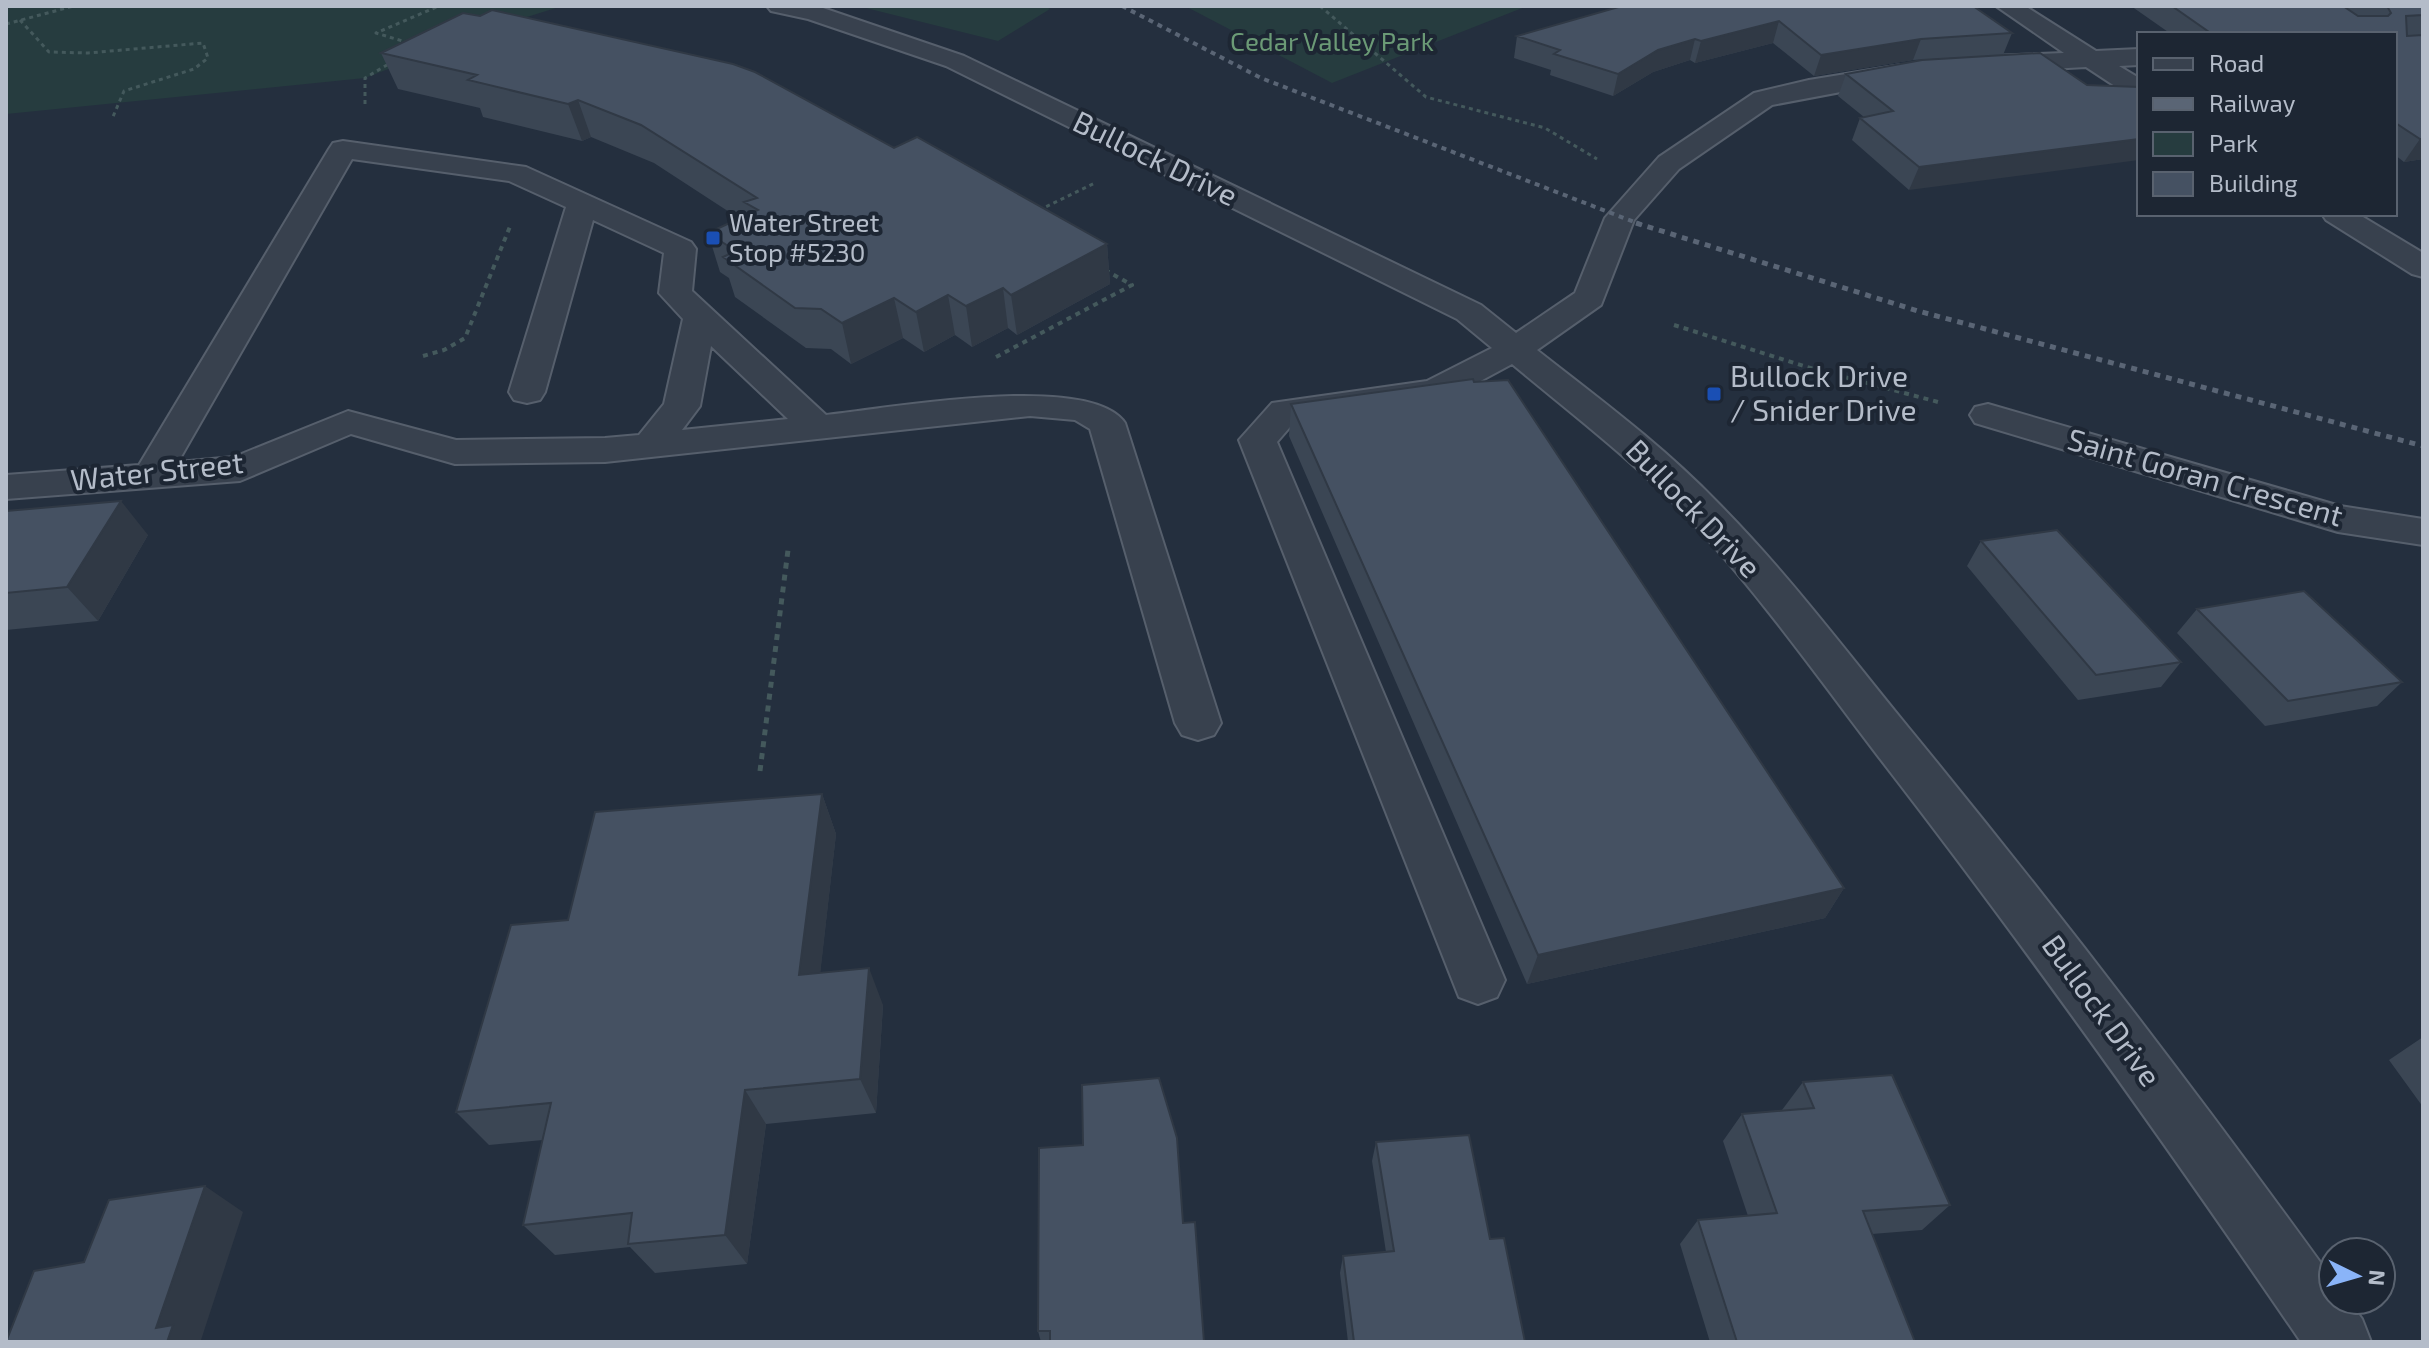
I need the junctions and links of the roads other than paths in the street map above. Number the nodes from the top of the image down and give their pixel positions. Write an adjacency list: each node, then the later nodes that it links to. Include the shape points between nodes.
1 (779, 6): 12 (street, Bullock Drive, via 955,61 1469,312)
2 (2008, 6): 4 (street)
3 (2137, 57): 4 (street)
4 (2088, 59): 5 (street); 7 (street)
5 (1971, 66)
6 (1928, 70): 12 (street, via 1809,88 1763,99 1736,115 1669,163 1620,218 1589,298)
7 (2137, 89)
8 (582, 204): 11 (street, via 680,249 675,293); 13 (street); 17 (street, via 516,173 343,149)
9 (2340, 216): 10 (street)
10 (2423, 267)
11 (700, 317): 15 (street); 16 (street, via 682,406)
12 (1517, 348): 21 (street, via 1436,390 1285,411 1258,440); 22 (street, Bullock Drive, via 1702,509 1766,582 2006,883)
13 (527, 392)
14 (1988, 415): 19 (street, Saint Goran Crescent, via 2338,519)
15 (817, 427): 16 (street); 20 (street, via 1030,405 1084,410 1107,423)
16 (651, 444): 17 (street, Water Street, via 605,450 455,452 348,422 240,469)
17 (151, 476): 18 (street, Water Street)
18 (6, 487)
19 (2423, 532)
20 (1198, 723)
21 (1478, 980)
22 (2339, 1342)

